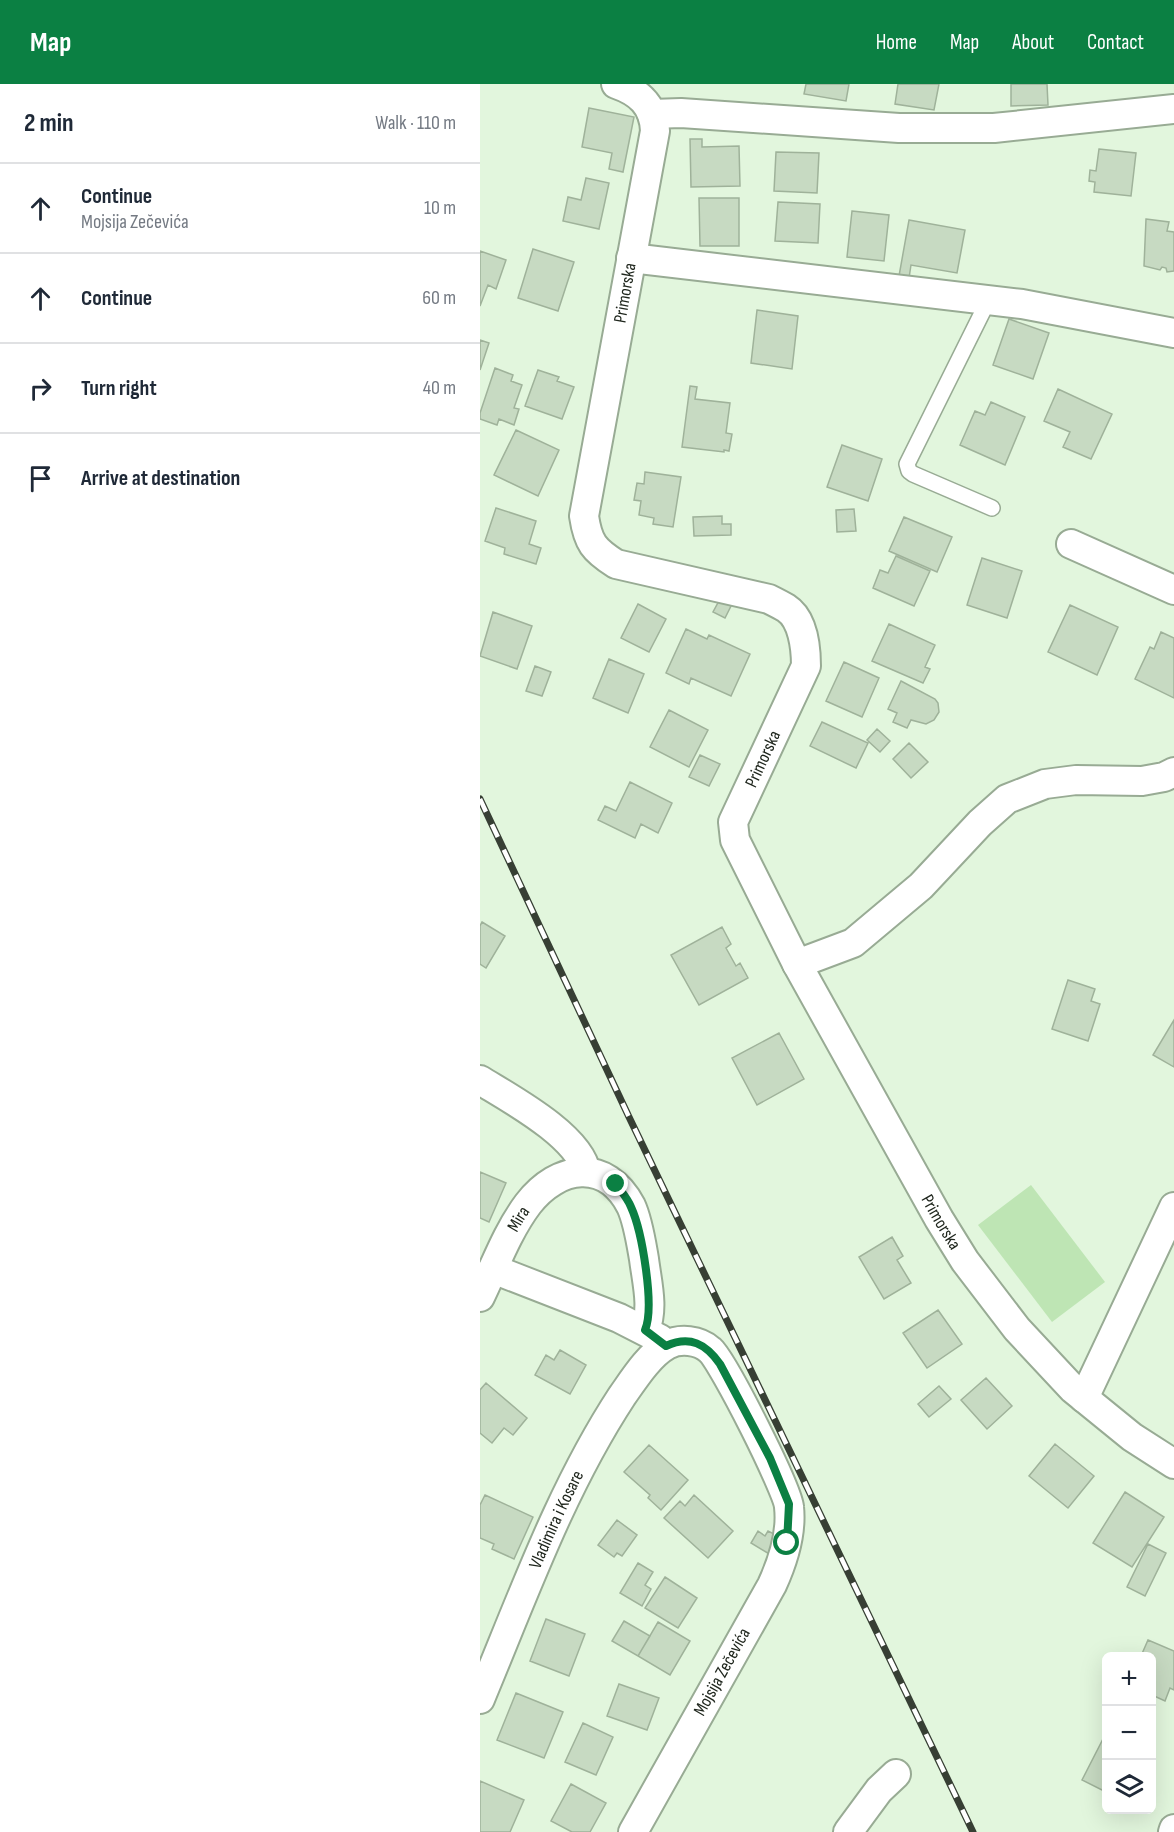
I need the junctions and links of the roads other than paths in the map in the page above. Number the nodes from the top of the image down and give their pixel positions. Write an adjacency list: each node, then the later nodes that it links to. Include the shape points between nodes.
1 (616, 84): 3 (street, via 642,97)
2 (1174, 109): 3 (street, via 994,128 899,128)
3 (652, 114): 4 (street, Primorska, via 654,142)
4 (631, 258): 5 (street); 11 (street, Primorska, via 584,516 587,535 596,551 616,564 769,599 789,609 800,628 806,666 733,822 735,840)
5 (986, 300): 6 (street); 7 (lane, via 906,464 913,474)
6 (1174, 333)
7 (992, 508)
8 (1071, 544): 9 (street)
9 (1174, 590)
10 (1174, 772): 11 (street, via 1142,781 1076,780 1045,784 1007,800 921,886 853,943)
11 (797, 964): 18 (street, Primorska, via 965,1261 1017,1329)
12 (480, 1080): 13 (street, via 542,1119 572,1147)
13 (586, 1172): 15 (street, Mira, via 560,1177 529,1202); 17 (street, via 616,1184 631,1207 642,1247 649,1321)
14 (1174, 1207): 18 (street)
15 (493, 1269): 16 (street, Mira); 17 (street, via 568,1297)
16 (480, 1297)
17 (656, 1344): 20 (street, Vladimira i Kosare, via 581,1465); 22 (street, Mojsija Zečevića, via 691,1341 710,1350 770,1458 789,1504 787,1543 780,1568)
18 (1084, 1398): 19 (street, Primorska, via 1132,1437)
19 (1174, 1464)
20 (480, 1699)
21 (896, 1773): 23 (street)
22 (633, 1832)
23 (848, 1832)

